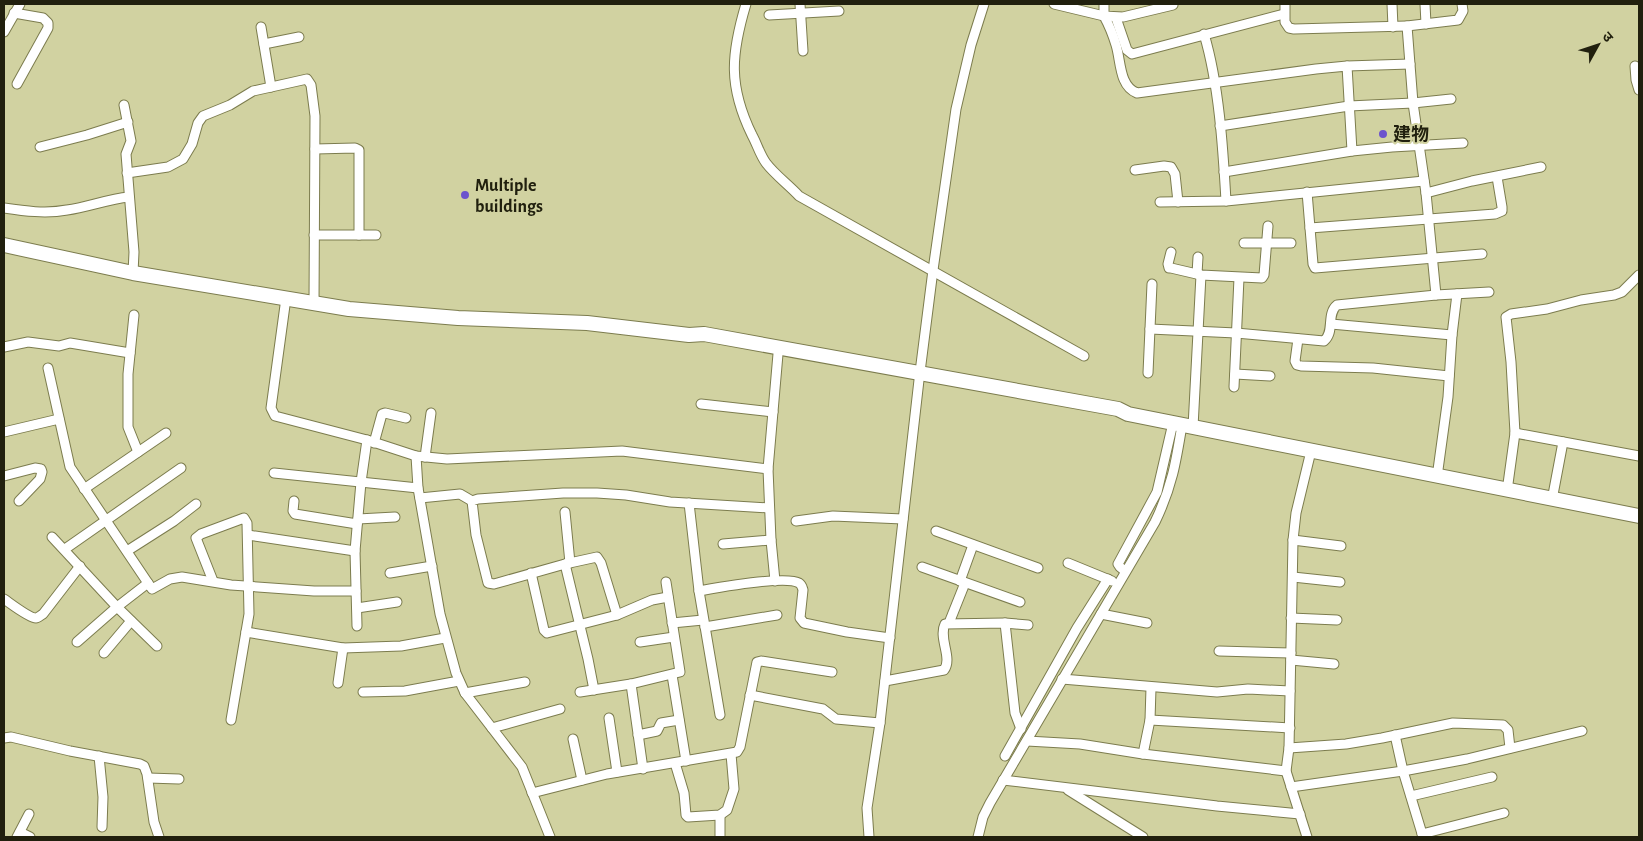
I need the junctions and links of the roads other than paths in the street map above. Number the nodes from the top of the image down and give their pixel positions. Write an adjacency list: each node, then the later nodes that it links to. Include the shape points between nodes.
1 (20, 4): 13 (street)
2 (746, 4): 72 (street, via 734,57 735,83 742,115 766,162 799,196)
3 (984, 4): 72 (street, via 956,109)
4 (1054, 4): 16 (street)
5 (1104, 4): 16 (street)
6 (1285, 4): 15 (street)
7 (1392, 4): 21 (street)
8 (1425, 4): 18 (street)
9 (1462, 4): 18 (street, via 1463,11 1458,20)
10 (1172, 5): 17 (street)
11 (800, 8): 12 (street); 14 (street); 26 (street)
12 (839, 11)
13 (14, 13): 22 (street); 31 (street, via 43,18 48,23)
14 (770, 14)
15 (1284, 14): 21 (street, via 1287,26 1294,29); 23 (street)
16 (1104, 16): 17 (street); 30 (street, via 1117,47 1123,78 1131,91 1137,93)
17 (1116, 18): 23 (street, via 1127,50 1132,54)
18 (1426, 24): 19 (street)
19 (1407, 26): 21 (street); 27 (street)
20 (261, 27): 25 (street)
21 (1393, 27)
22 (4, 32)
23 (1204, 34): 30 (street)
24 (299, 36): 25 (street)
25 (264, 44): 32 (street)
26 (803, 51)
27 (1410, 64): 28 (street); 35 (street)
28 (1347, 66): 30 (street); 37 (street)
29 (1634, 66): 33 (street)
30 (1214, 83): 39 (street)
31 (17, 84)
32 (272, 87): 43 (street, via 303,79 310,82); 48 (street, via 253,91 203,116 188,152 175,164)
33 (1639, 90)
34 (1451, 99): 35 (street)
35 (1413, 103): 37 (street); 42 (street)
36 (124, 105): 38 (street)
37 (1349, 106): 39 (street); 44 (street)
38 (128, 122): 41 (street); 48 (street, via 131,141 126,154)
39 (1220, 126): 47 (street)
40 (1463, 143): 42 (street)
41 (40, 146)
42 (1418, 146): 44 (street); 50 (street)
43 (316, 149): 61 (street); 62 (street, via 359,150)
44 (1352, 151): 47 (street)
45 (1541, 167): 49 (street)
46 (1135, 170): 56 (street, via 1171,167 1175,174)
47 (1224, 172): 54 (street)
48 (127, 173): 53 (street)
49 (1497, 177): 52 (street); 58 (street, via 1502,207 1499,213)
50 (1424, 181): 51 (street); 52 (street)
51 (1307, 192): 54 (street); 60 (street)
52 (1426, 193): 58 (street)
53 (129, 197): 57 (street, via 55,212); 73 (street)
54 (1226, 201): 56 (street)
55 (1160, 202): 56 (street)
56 (1178, 202)
57 (4, 208)
58 (1429, 220): 60 (street); 71 (street)
59 (1268, 226): 65 (street)
60 (1310, 228): 71 (street, via 1315,268)
61 (314, 235): 62 (street); 82 (street)
62 (359, 235): 63 (street)
63 (376, 235)
64 (1244, 243): 65 (street)
65 (1266, 243): 66 (street); 76 (street, via 1263,277)
66 (1291, 243)
67 (4, 245): 73 (highway)
68 (1171, 252): 74 (street, via 1169,268)
69 (1482, 254): 71 (street)
70 (1198, 257): 74 (street)
71 (1433, 258): 80 (street)
72 (933, 270): 94 (street); 100 (street)
73 (133, 273): 81 (highway)
74 (1199, 275): 76 (street); 86 (street)
75 (1639, 275): 110 (street, via 1622,292 1614,295 1508,315 1506,323)
76 (1239, 278): 87 (street)
77 (1152, 284): 85 (street)
78 (1489, 292): 79 (street)
79 (1457, 294): 80 (street); 89 (street)
80 (1436, 295): 84 (street, via 1337,306 1332,312)
81 (286, 298): 82 (highway); 111 (street, via 270,408 272,413)
82 (314, 303): 88 (highway, via 403,314 587,323)
83 (134, 315): 92 (street)
84 (1331, 324): 89 (street); 90 (street, via 1329,336 1324,341)
85 (1150, 329): 86 (street); 96 (street)
86 (1197, 332): 87 (street); 107 (street)
87 (1236, 333): 90 (street); 97 (street)
88 (689, 335): 93 (highway); 100 (highway, via 704,334)
89 (1452, 335): 99 (street)
90 (1298, 339): 99 (street, via 1295,360 1300,366 1373,368)
91 (4, 347): 92 (street, via 28,342 59,346 70,343)
92 (130, 352): 114 (street, via 128,427)
93 (778, 354): 100 (highway); 103 (street)
94 (1084, 356)
95 (48, 368): 106 (street)
96 (1148, 373)
97 (1235, 374): 98 (street); 101 (street)
98 (1270, 376)
99 (1449, 376): 121 (street)
100 (919, 377): 107 (highway, via 1118,409); 137 (street)
101 (1234, 387)
102 (701, 404): 103 (street)
103 (773, 412): 118 (street)
104 (431, 413): 116 (street)
105 (406, 418): 111 (street, via 382,414)
106 (59, 419): 108 (street); 124 (street, via 70,467)
107 (1183, 425): 113 (highway); 168 (street, via 1166,500)
108 (4, 432)
109 (166, 433): 114 (street)
110 (1516, 433): 112 (street); 125 (street)
111 (371, 441): 116 (street); 122 (street)
112 (1563, 442): 115 (street); 127 (street)
113 (1311, 451): 121 (highway); 145 (street)
114 (138, 452): 124 (street)
115 (1639, 456)
116 (421, 457): 118 (street, via 447,459 622,451); 123 (street)
117 (181, 468): 138 (street)
118 (768, 469): 133 (street)
119 (274, 473): 122 (street)
120 (4, 476): 128 (street, via 35,468 42,472 40,479)
121 (1437, 477): 125 (highway)
122 (361, 482): 123 (street); 139 (street)
123 (418, 488): 126 (street)
124 (84, 489): 138 (street)
125 (1507, 491): 127 (highway)
126 (420, 498): 130 (street, via 460,494); 155 (street)
127 (1552, 500): 135 (highway)
128 (20, 501)
129 (294, 501): 139 (street, via 295,514)
130 (472, 501): 131 (street, via 598,493); 159 (street, via 476,535 488,583)
131 (688, 503): 133 (street); 171 (street)
132 (196, 504): 150 (street)
133 (769, 508): 144 (street)
134 (565, 512): 152 (street)
135 (1639, 516)
136 (395, 517): 139 (street)
137 (903, 519): 140 (street, via 833,516); 195 (street)
138 (106, 521): 149 (street); 150 (street)
139 (357, 521): 151 (street)
140 (796, 521)
141 (936, 531): 147 (street)
142 (248, 535): 151 (street); 162 (street, via 244,518 197,535 196,541); 169 (street)
143 (52, 537): 149 (street)
144 (771, 540): 146 (street); 163 (street)
145 (1293, 540): 148 (street); 160 (street)
146 (723, 544)
147 (973, 545): 157 (street); 165 (street)
148 (1342, 546)
149 (65, 549): 154 (street)
150 (128, 551): 167 (street)
151 (355, 551): 170 (street)
152 (568, 563): 159 (street); 179 (street, via 599,559); 189 (street)
153 (1068, 563): 161 (street)
154 (80, 566): 173 (street, via 39,617 30,616); 176 (street)
155 (432, 566): 158 (street); 194 (street)
156 (922, 567): 165 (street)
157 (1038, 568)
158 (390, 573)
159 (531, 573): 189 (street, via 546,632)
160 (1293, 577): 166 (street); 181 (street)
161 (1108, 580): 168 (street); 228 (street, via 1077,628)
162 (213, 581): 167 (street, via 176,577 152,589); 169 (street)
163 (775, 581): 171 (street); 195 (street, via 797,582 802,586 800,618 804,623)
164 (666, 582): 172 (street)
165 (962, 582): 175 (street); 186 (street)
166 (1340, 582)
167 (148, 583): 176 (street)
168 (1118, 584): 178 (street)
169 (250, 586): 170 (street); 192 (street)
170 (356, 591): 177 (street)
171 (698, 591): 185 (street)
172 (668, 597): 179 (street); 184 (street)
173 (4, 599)
174 (397, 602): 177 (street)
175 (1020, 602)
176 (117, 606): 183 (street); 196 (street)
177 (357, 608): 191 (street)
178 (1101, 614): 188 (street); 206 (street)
179 (617, 615): 189 (street)
180 (777, 615): 185 (street)
181 (1291, 618): 182 (street); 202 (street)
182 (1337, 620)
183 (131, 621): 198 (street); 201 (street)
184 (672, 623): 185 (street); 193 (street)
185 (704, 623): 220 (street)
186 (949, 623): 187 (street); 208 (street, via 945,624 943,631 947,665 944,670)
187 (1005, 623): 190 (street); 228 (street, via 1015,713)
188 (1147, 624)
189 (580, 625): 213 (street)
190 (1028, 625)
191 (357, 626)
192 (246, 632): 199 (street); 222 (street)
193 (674, 637): 197 (street); 205 (street, via 680,672)
194 (445, 638): 199 (street, via 401,646); 207 (street)
195 (890, 638): 208 (street)
196 (77, 642)
197 (640, 642)
198 (157, 646)
199 (344, 648): 210 (street)
200 (1219, 651): 202 (street)
201 (104, 653)
202 (1291, 656): 203 (street); 214 (street)
203 (1334, 664)
204 (832, 672): 218 (street, via 761,660 757,662)
205 (672, 675): 211 (street); 223 (street)
206 (1062, 679): 212 (street); 234 (street)
207 (459, 681): 215 (street, via 405,691); 217 (street)
208 (885, 681): 225 (street)
209 (525, 682): 217 (street)
210 (338, 683)
211 (631, 684): 213 (street); 230 (street)
212 (1151, 688): 214 (street, via 1217,692 1248,689); 224 (street)
213 (594, 690): 216 (street)
214 (1290, 691): 227 (street)
215 (363, 692)
216 (580, 692)
217 (465, 693): 226 (street)
218 (750, 695): 225 (street, via 823,709 836,719); 237 (street, via 740,747)
219 (560, 709): 226 (street)
220 (720, 715)
221 (609, 718): 244 (street)
222 (231, 720)
223 (680, 720): 230 (street, via 661,723 657,731); 241 (street)
224 (1150, 720): 227 (street); 238 (street)
225 (880, 723): 267 (street, via 867,808)
226 (492, 728): 254 (street, via 522,767)
227 (1290, 728): 235 (street)
228 (1021, 729): 240 (street)
229 (1582, 731): 236 (street)
230 (638, 735): 243 (street)
231 (1395, 735): 235 (street, via 1346,744); 236 (street, via 1453,722 1503,725 1508,730); 246 (street)
232 (4, 738): 239 (street)
233 (574, 739): 250 (street)
234 (1027, 742): 238 (street, via 1080,744); 251 (street)
235 (1289, 748): 245 (street)
236 (1510, 748): 246 (street)
237 (731, 754): 241 (street); 259 (street, via 733,795 727,810)
238 (1143, 754): 245 (street)
239 (99, 756): 247 (street, via 140,764); 260 (street)
240 (1005, 756)
241 (686, 760): 242 (street)
242 (676, 762): 243 (street); 259 (street, via 686,815)
243 (643, 769): 244 (street)
244 (617, 772): 250 (street)
245 (1286, 772): 252 (street)
246 (1403, 772): 252 (street); 255 (street)
247 (148, 778): 249 (street); 264 (street)
248 (1492, 778): 255 (street)
249 (179, 779)
250 (582, 780): 254 (street)
251 (1003, 780): 253 (street); 268 (street, via 983,817)
252 (1291, 787): 258 (street)
253 (1066, 789): 258 (street); 269 (street)
254 (532, 793): 265 (street)
255 (1411, 796): 262 (street)
256 (1504, 813): 262 (street)
257 (29, 814): 261 (street)
258 (1300, 814): 270 (street)
259 (720, 815): 266 (street)
260 (102, 827)
261 (18, 835): 263 (street)
262 (1422, 836)
263 (30, 837)
264 (158, 837)
265 (550, 837)
266 (720, 837)
267 (869, 837)
268 (978, 837)
269 (1143, 837)
270 (1307, 837)

